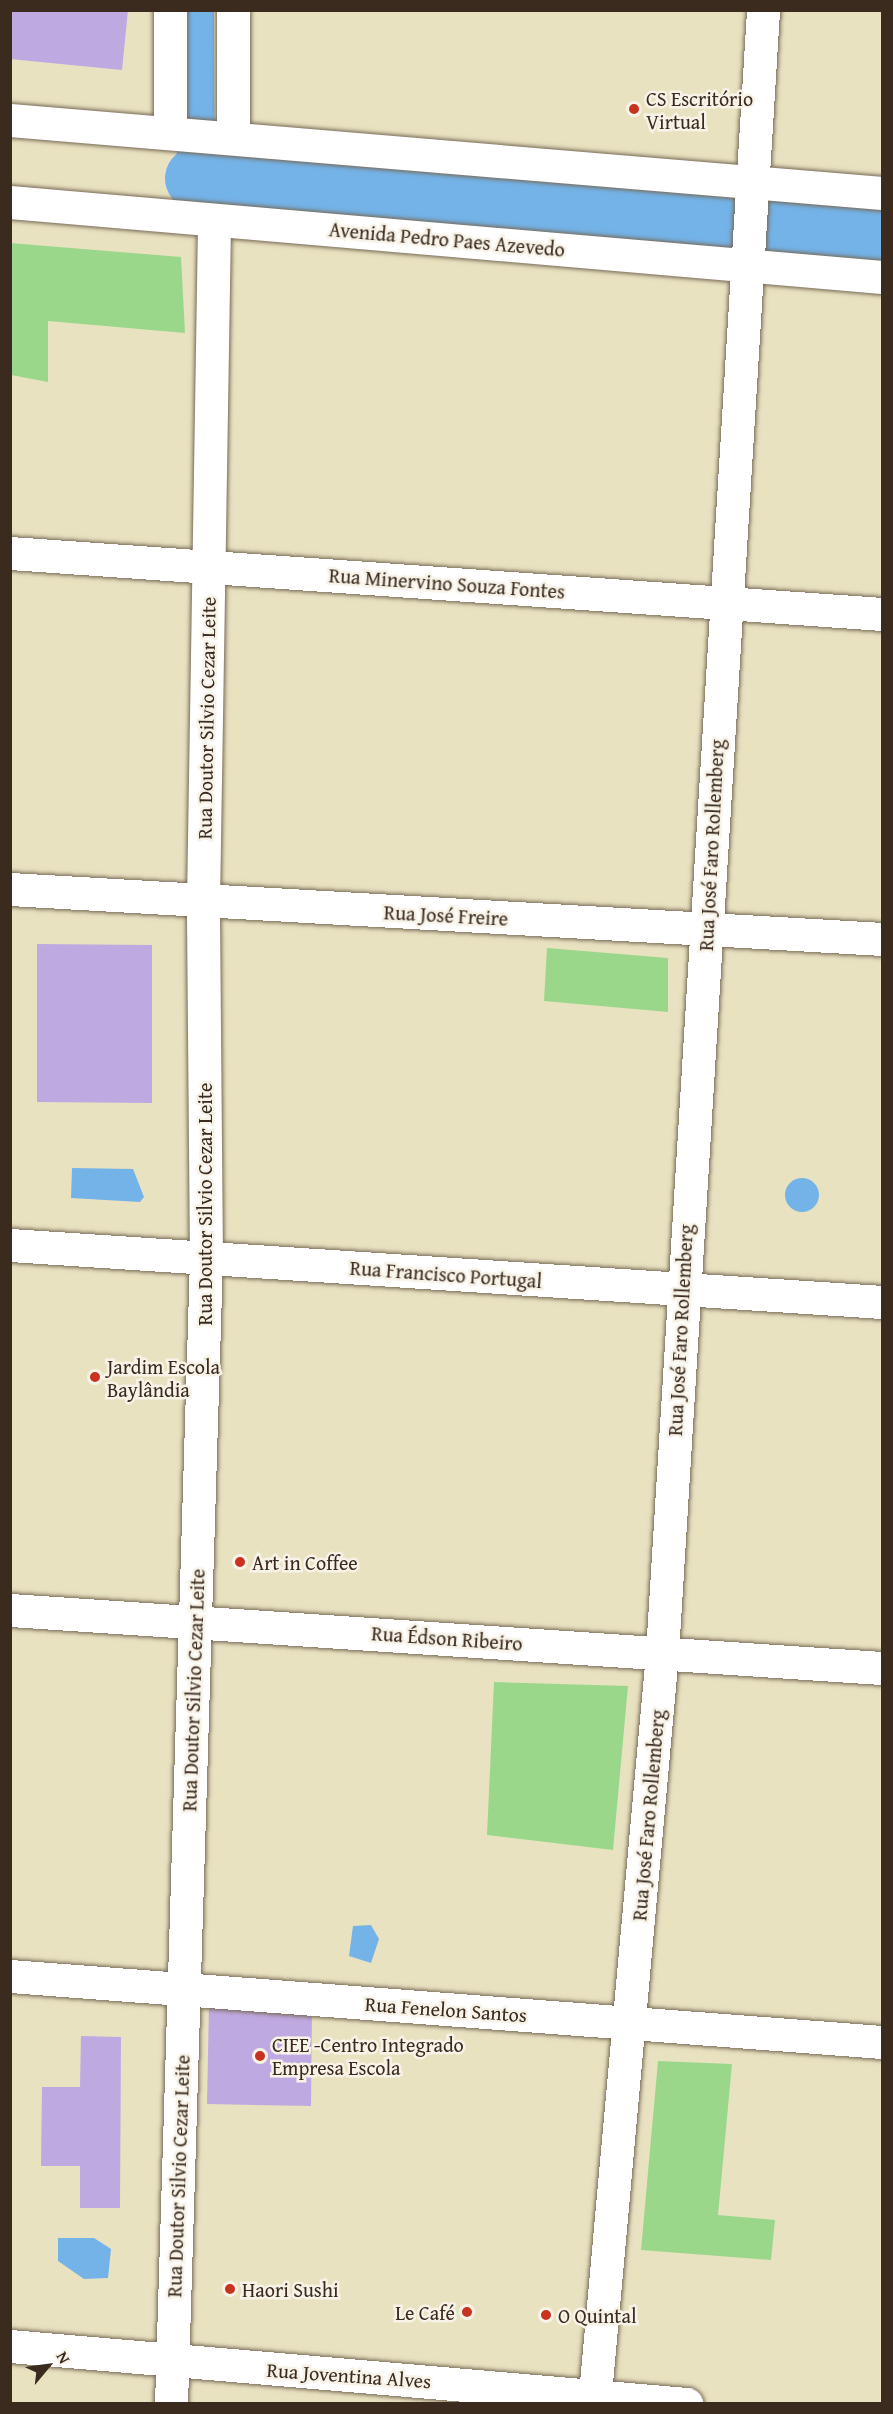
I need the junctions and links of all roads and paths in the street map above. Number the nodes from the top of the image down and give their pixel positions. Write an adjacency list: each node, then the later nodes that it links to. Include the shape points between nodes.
1 (170, 10): 5 (street)
2 (233, 10): 6 (street)
3 (763, 10): 7 (street)
4 (10, 120): 5 (street)
5 (171, 131): 6 (street)
6 (225, 135): 7 (street)
7 (753, 193): 8 (street); 11 (street, Rua José Faro Rollemberg)
8 (882, 193)
9 (10, 202): 10 (street, Avenida Pedro Paes Azevedo)
10 (214, 221): 11 (street, Avenida Pedro Paes Azevedo); 14 (street, Rua Doutor Silvio Cezar Leite)
11 (751, 252): 12 (street, Avenida Pedro Paes Azevedo); 15 (street, Rua José Faro Rollemberg)
12 (882, 277)
13 (10, 553): 14 (street, Rua Minervino Souza Fontes)
14 (208, 568): 15 (street, Rua Minervino Souza Fontes); 18 (street, Rua Doutor Silvio Cezar Leite)
15 (723, 602): 16 (street, Rua Minervino Souza Fontes); 19 (street, Rua José Faro Rollemberg)
16 (882, 614)
17 (10, 889): 18 (street, Rua José Freire)
18 (203, 902): 19 (street, Rua José Freire); 22 (street, Rua Doutor Silvio Cezar Leite)
19 (708, 929): 20 (street, Rua José Freire); 23 (street, Rua José Faro Rollemberg)
20 (882, 939)
21 (10, 1245): 22 (street, Rua Francisco Portugal)
22 (206, 1259): 23 (street, Rua Francisco Portugal); 26 (street, Rua Doutor Silvio Cezar Leite)
23 (681, 1288): 24 (street, Rua Francisco Portugal); 27 (street, Rua José Faro Rollemberg)
24 (882, 1302)
25 (10, 1610): 26 (street, Rua Édson Ribeiro)
26 (196, 1621): 27 (street, Rua Édson Ribeiro); 30 (street, Rua Doutor Silvio Cezar Leite)
27 (662, 1653): 28 (street, Rua Édson Ribeiro); 31 (street, Rua José Faro Rollemberg)
28 (882, 1668)
29 (10, 1976): 30 (street, Rua Fenelon Santos)
30 (184, 1990): 31 (street, Rua Fenelon Santos); 34 (street, Rua Doutor Silvio Cezar Leite)
31 (630, 2024): 32 (street, Rua Fenelon Santos); 35 (street, Rua José Faro Rollemberg)
32 (882, 2042)
33 (10, 2346): 34 (street, Rua Joventina Alves)
34 (172, 2361): 35 (street, Rua Joventina Alves); 36 (street, Rua Doutor Silvio Cezar Leite)
35 (595, 2394): 37 (street, Rua Joventina Alves)
36 (171, 2403)
37 (687, 2403)

